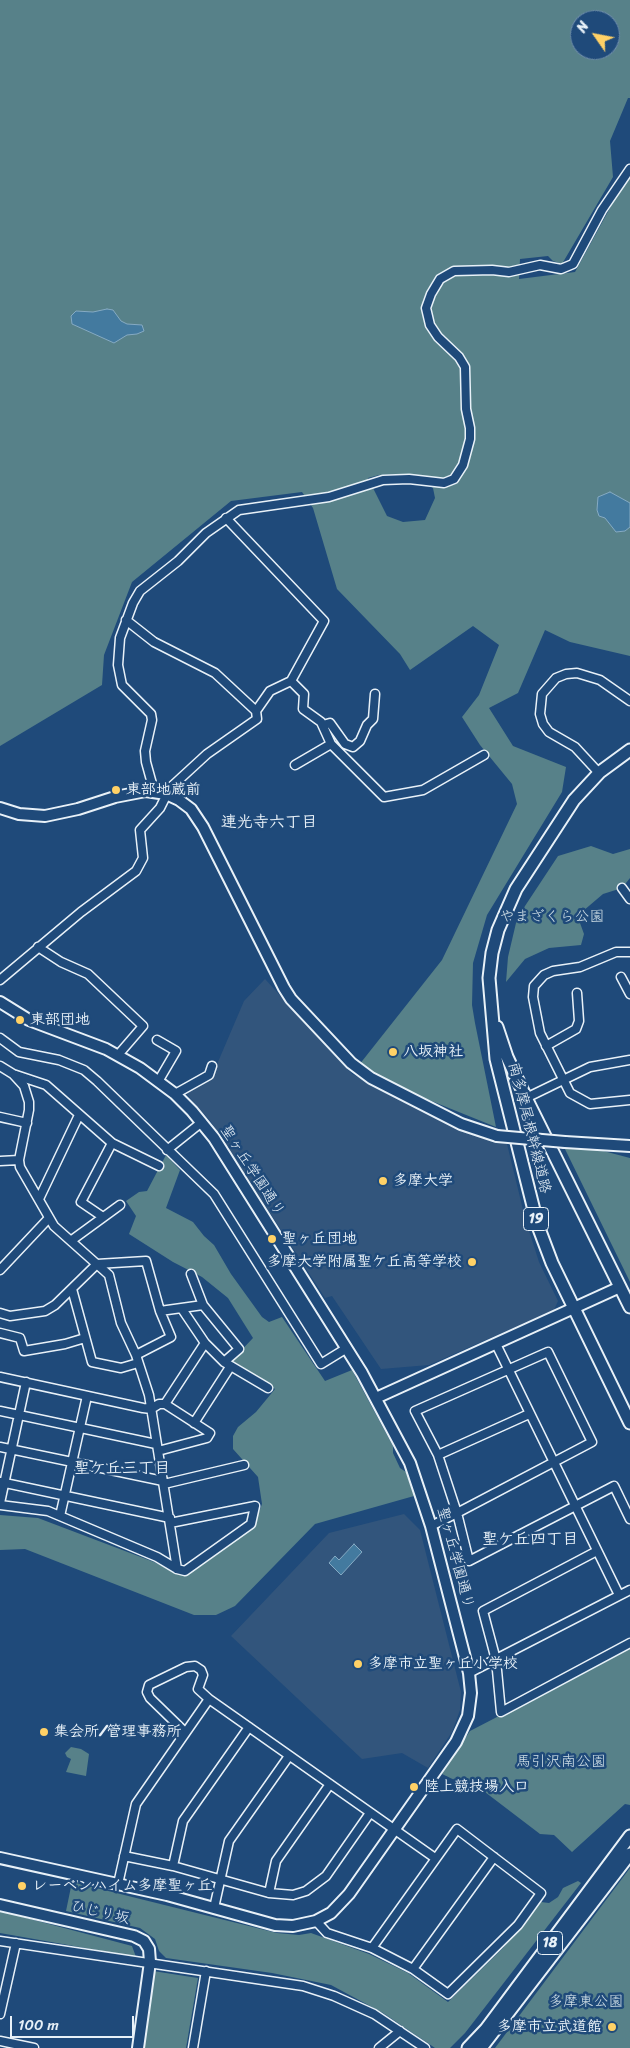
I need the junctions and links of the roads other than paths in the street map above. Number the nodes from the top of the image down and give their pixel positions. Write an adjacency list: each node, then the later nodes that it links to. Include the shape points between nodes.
1 (630, 169): 2 (street, via 602,210 573,264 561,269 540,265 509,272 454,271 440,279 431,294 426,308 430,325 465,367 470,439 454,479 444,483 383,480 329,497 246,508)
2 (226, 518): 3 (street, via 140,590); 4 (street, via 324,621)
3 (126, 620): 7 (street, via 154,642 215,673); 14 (street, via 118,650 119,673 126,690 151,714 145,751)
4 (291, 681): 7 (street, via 270,691); 8 (street, via 304,694 303,709)
5 (375, 694): 8 (street, via 374,720 353,747 345,744 330,723)
6 (630, 701): 13 (street, via 600,680 577,673 556,678 542,694 540,714 543,724 549,732 576,747)
7 (256, 711): 15 (street, via 257,719 207,754)
8 (323, 724): 9 (street)
9 (331, 744): 11 (street, via 388,798 431,786); 12 (street)
10 (630, 750): 13 (main road, 南多摩尾根幹線道路 / 19)
11 (484, 755)
12 (295, 765)
13 (599, 773): 25 (main road, 南多摩尾根幹線道路 / 19, via 574,800 508,903 492,953)
14 (154, 791): 15 (street); 16 (street, via 129,793 45,816 19,814)
15 (166, 794): 19 (street, via 160,808 140,830 143,858 136,871); 45 (street, bridge, via 186,804 198,820 291,1000 351,1064 371,1078 452,1120 497,1136)
16 (0, 808)
17 (622, 888): 18 (street)
18 (630, 900)
19 (38, 947): 22 (street); 30 (street, via 88,974 143,1026)
20 (630, 952): 29 (street, via 616,952 580,967 553,971 538,980 533,992 534,1006)
21 (621, 977): 24 (street)
22 (0, 980)
23 (577, 993): 29 (street, via 579,1021 576,1028)
24 (630, 994)
25 (490, 999): 38 (main road, 南多摩尾根幹線道路 / 19, via 500,1038); 63 (main road, 南多摩尾根幹線道路 / 19, via 496,1059 530,1197 552,1263)
26 (0, 1002): 30 (street, 聖ヶ丘学園通り, via 29,1020)
27 (0, 1038): 46 (street, via 19,1052 59,1060 84,1070)
28 (157, 1040): 35 (street, via 176,1051)
29 (546, 1046): 36 (street)
30 (118, 1055): 35 (street, 聖ヶ丘学園通り)
31 (630, 1060): 36 (street, via 590,1067)
32 (0, 1066): 34 (street)
33 (212, 1066): 37 (street, via 209,1075)
34 (12, 1074): 40 (street, via 46,1085); 43 (street, via 27,1094)
35 (159, 1080): 37 (street, 聖ヶ丘学園通り)
36 (562, 1081): 38 (street); 39 (street, via 576,1098 590,1104)
37 (175, 1094): 42 (street, 聖ヶ丘学園通り)
38 (526, 1098): 58 (main road, 南多摩尾根幹線道路 / 19)
39 (630, 1100)
40 (79, 1115): 44 (street); 50 (street)
41 (0, 1117): 43 (street)
42 (202, 1122): 46 (street); 70 (street, 聖ヶ丘学園通り)
43 (27, 1123): 47 (street)
44 (112, 1143): 49 (street); 52 (street, via 81,1202)
45 (630, 1146)
46 (168, 1150): 70 (street, via 214,1194 321,1364)
47 (19, 1160): 48 (street); 50 (street, via 20,1168)
48 (0, 1161)
49 (159, 1166)
50 (39, 1199): 53 (street)
51 (120, 1205): 52 (street)
52 (103, 1217): 54 (street)
53 (49, 1218): 54 (street); 56 (street)
54 (72, 1240): 55 (street)
55 (97, 1264): 59 (street); 64 (street, via 146,1261); 71 (street, via 109,1274 121,1323)
56 (0, 1270)
57 (191, 1274): 60 (street)
58 (620, 1287): 61 (main road, 南多摩尾根幹線道路 / 19); 63 (street)
59 (72, 1289): 65 (street, via 45,1311 10,1316); 67 (street)
60 (203, 1305): 62 (street); 72 (street, via 239,1349)
61 (630, 1307)
62 (182, 1309): 64 (street); 68 (street)
63 (573, 1309): 69 (street); 86 (main road, 南多摩尾根幹線道路 / 19)
64 (160, 1311): 71 (street, via 171,1336)
65 (0, 1313)
66 (0, 1333): 67 (street, via 20,1338 24,1351)
67 (85, 1338): 71 (street, via 92,1362 121,1368)
68 (205, 1343): 72 (street); 80 (street)
69 (496, 1344): 74 (street); 79 (street)
70 (347, 1348): 79 (street, 聖ヶ丘学園通り)
71 (137, 1359): 81 (street)
72 (224, 1362): 73 (street)
73 (230, 1367): 77 (street); 85 (street)
74 (508, 1370): 83 (street); 91 (street, via 415,1411); 92 (street, via 548,1352 592,1442)
75 (0, 1377): 76 (street)
76 (26, 1382): 78 (street); 84 (street)
77 (268, 1388)
78 (86, 1396): 81 (street); 87 (street)
79 (376, 1398): 104 (street, 聖ヶ丘学園通り, via 410,1463)
80 (165, 1404): 81 (street); 85 (street)
81 (151, 1409): 89 (street)
82 (0, 1411): 84 (street)
83 (529, 1414): 91 (street); 92 (street)
84 (19, 1415): 87 (street); 90 (street)
85 (194, 1423): 89 (street, via 210,1434 207,1438)
86 (630, 1423)
87 (80, 1428): 89 (street); 93 (street)
88 (0, 1447): 90 (street)
89 (157, 1448): 95 (street)
90 (11, 1450): 93 (street); 96 (street)
91 (438, 1455): 100 (street)
92 (554, 1462): 99 (street); 100 (street)
93 (72, 1463): 95 (street); 97 (street)
94 (244, 1466): 95 (street)
95 (164, 1482): 103 (street)
96 (2, 1483): 97 (street); 98 (street)
97 (64, 1497): 101 (street); 103 (street)
98 (0, 1504): 101 (street, via 48,1511)
99 (576, 1506): 100 (street, via 469,1561); 102 (street, via 614,1486); 105 (street)
100 (457, 1513): 104 (street)
101 (60, 1516): 106 (street, via 157,1557)
102 (630, 1519)
103 (170, 1520): 106 (street); 106 (street, via 255,1506 251,1524 191,1568)
104 (431, 1526): 111 (street, 聖ヶ丘学園通り)
105 (597, 1551): 108 (street); 110 (street, via 483,1611)
106 (177, 1569)
107 (630, 1590): 108 (street)
108 (620, 1595): 110 (street)
109 (630, 1643): 110 (street, via 501,1712)
110 (496, 1660): 111 (street)
111 (469, 1672): 118 (street, 聖ヶ丘学園通り, via 471,1701 462,1732)
112 (209, 1699): 113 (street); 114 (street); 114 (street, via 198,1689 203,1676 195,1666 186,1667 149,1685 147,1692 150,1698)
113 (249, 1727): 115 (street); 125 (street, via 183,1821)
114 (185, 1732): 121 (street, via 136,1804)
115 (289, 1756): 116 (street); 126 (street, via 229,1842)
116 (330, 1784): 117 (street); 128 (street, via 276,1862)
117 (370, 1813): 118 (street); 128 (street, via 321,1881 292,1895)
118 (394, 1830): 124 (street); 131 (street, 聖ヶ丘学園通り, via 339,1907)
119 (630, 1836): 146 (main road, 18, via 486,2029)
120 (630, 1854): 147 (main road, 18)
121 (124, 1856): 125 (street); 127 (street)
122 (494, 1857): 124 (street, via 457,1830); 136 (street); 136 (street, via 541,1893 518,1925 448,1994)
123 (0, 1858): 127 (street, 聖ヶ丘学園通り)
124 (435, 1858): 134 (street)
125 (173, 1866): 126 (street)
126 (221, 1879): 128 (street); 130 (street)
127 (118, 1884): 130 (street, 聖ヶ丘学園通り)
128 (270, 1893)
129 (0, 1905): 135 (street, ひじり坂, via 138,1937 149,1949)
130 (214, 1908): 131 (street, 聖ヶ丘学園通り, via 275,1925 293,1926)
131 (316, 1921): 134 (street, via 327,1933)
132 (0, 1941): 133 (street)
133 (16, 1943): 135 (street); 138 (street)
134 (372, 1948): 136 (street)
135 (150, 1962): 137 (street); 142 (street, ひじり坂)
136 (413, 1969)
137 (206, 1971): 139 (street, via 312,1989 367,2010); 143 (street)
138 (0, 2014)
139 (400, 2031): 144 (street); 145 (street)
140 (0, 2040): 141 (street)
141 (34, 2048)
142 (138, 2048)
143 (193, 2048)
144 (379, 2048)
145 (425, 2048)
146 (468, 2048)
147 (481, 2048)

